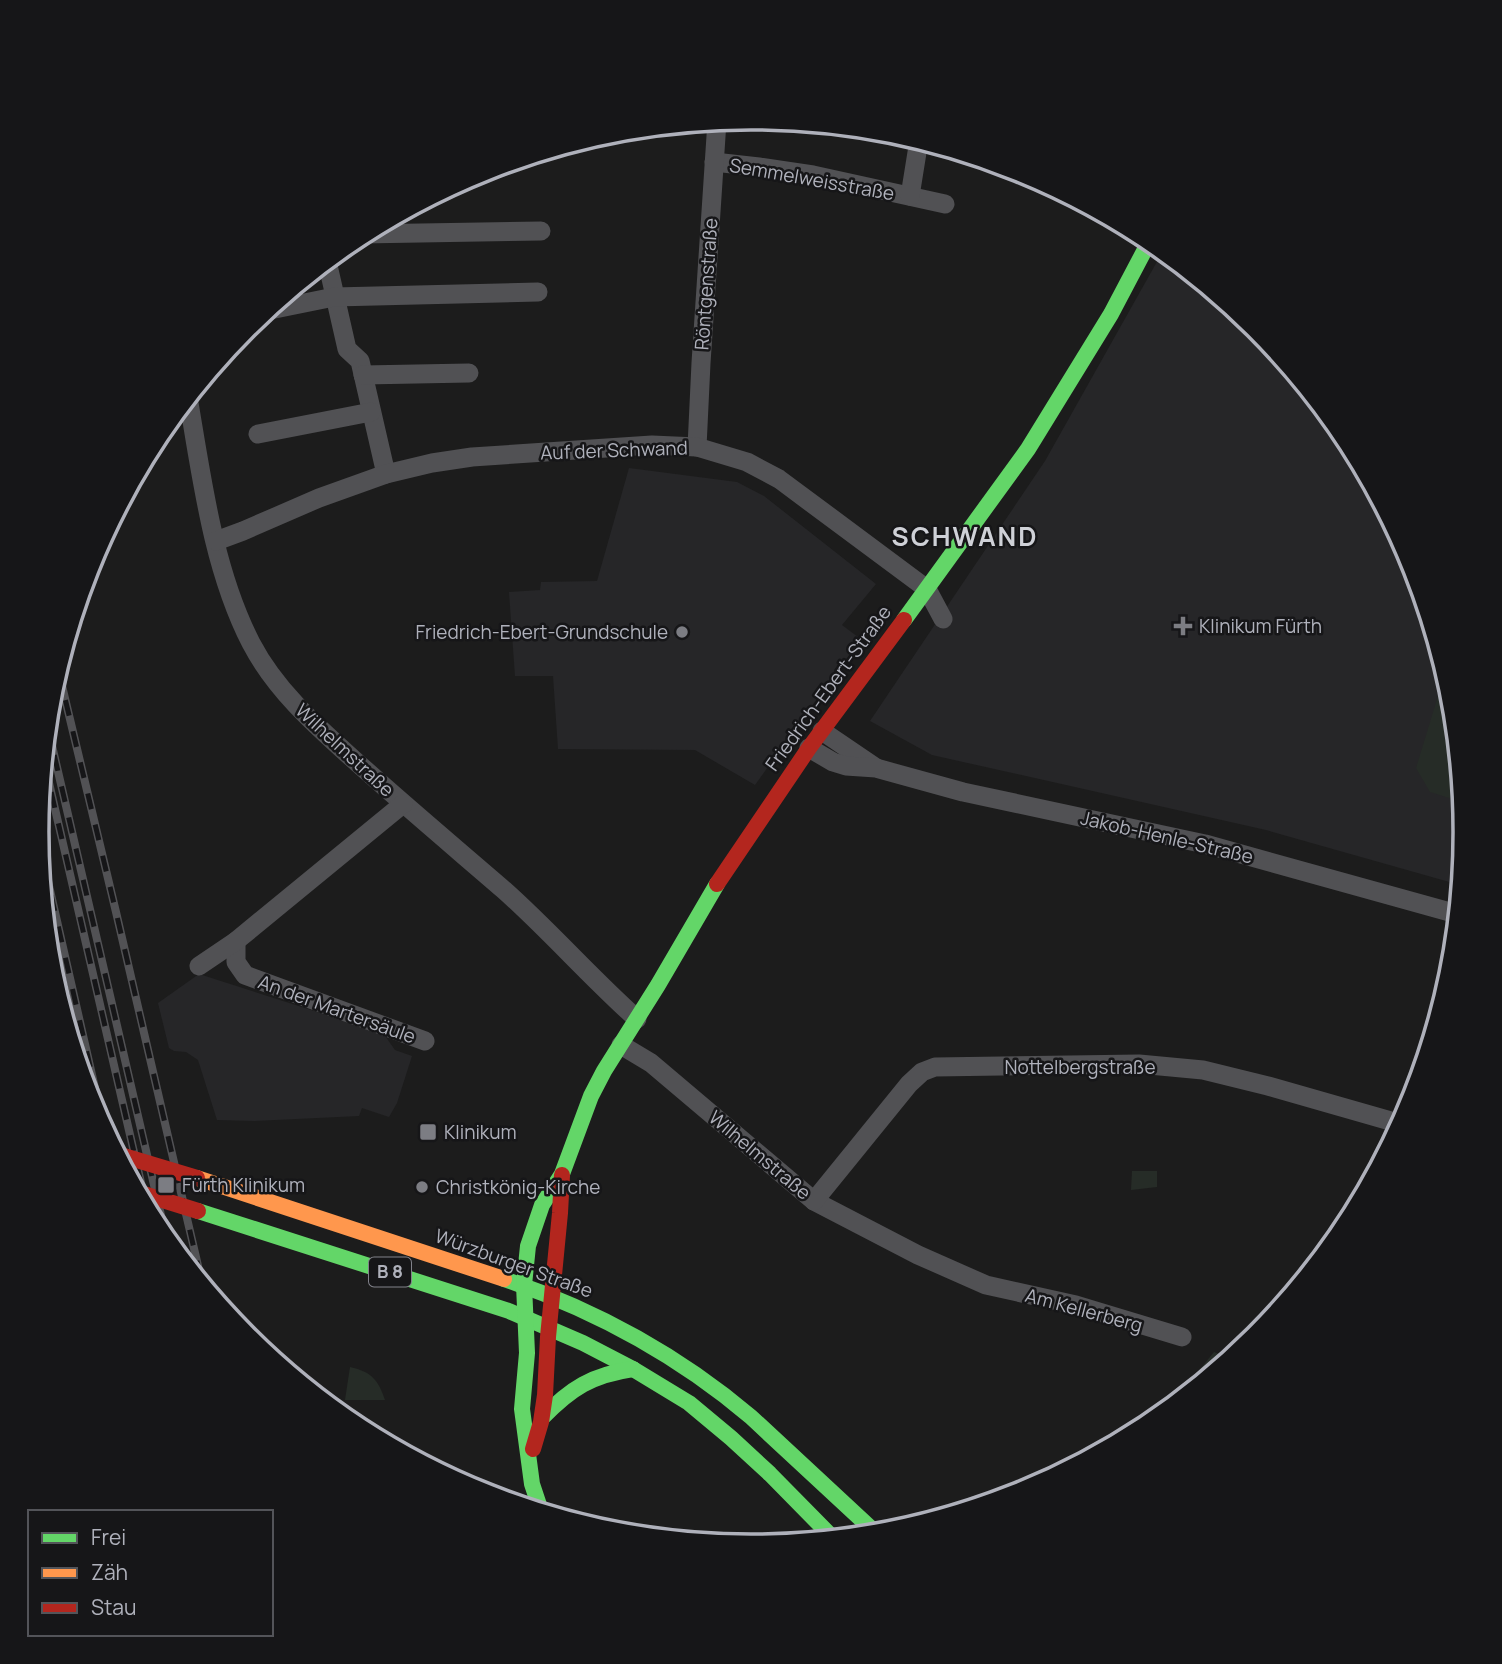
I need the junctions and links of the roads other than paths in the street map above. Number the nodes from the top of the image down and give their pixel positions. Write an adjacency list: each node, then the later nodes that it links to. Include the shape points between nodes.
1 (716, 132): 3 (street, Röntgenstraße)
2 (917, 150): 4 (street, Semmelweisstraße)
3 (715, 162): 4 (street, Semmelweisstraße, via 813,175); 18 (street, Röntgenstraße)
4 (910, 196): 5 (street, Semmelweisstraße)
5 (945, 204)
6 (541, 231): 7 (street)
7 (384, 234)
8 (1144, 251): 21 (street, Friedrich-Ebert-Straße, via 1028,449)
9 (329, 271): 11 (street)
10 (538, 292): 11 (street)
11 (334, 297): 12 (street); 14 (street, via 347,349 360,361)
12 (285, 307)
13 (469, 373): 14 (street)
14 (363, 375): 16 (street)
15 (190, 410): 20 (street, Wilhelmstraße)
16 (371, 412): 17 (street); 19 (street)
17 (258, 434)
18 (697, 447): 19 (street, Auf der Schwand, via 652,445 472,457); 21 (street, Auf der Schwand, via 747,462 779,479)
19 (386, 474): 20 (street, Auf der Schwand)
20 (216, 541): 26 (street, Wilhelmstraße, via 234,606 273,678 298,708)
21 (927, 589): 22 (street); 23 (street, Friedrich-Ebert-Straße)
22 (943, 618)
23 (821, 731): 24 (street, Friedrich-Ebert-Straße); 25 (street, Jakob-Henle-Straße)
24 (809, 748): 25 (street, Jakob-Henle-Straße, via 846,766); 30 (street, Friedrich-Ebert-Straße, via 724,872)
25 (876, 768): 27 (street, Jakob-Henle-Straße, via 963,792 1205,844)
26 (402, 804): 28 (street); 30 (street, Wilhelmstraße, via 505,891)
27 (1448, 911)
28 (236, 941): 29 (street); 31 (street, An der Martersäule, via 236,962 245,975)
29 (199, 966)
30 (637, 1019): 32 (street, Friedrich-Ebert-Straße)
31 (425, 1041)
32 (621, 1045): 35 (street, Friedrich-Ebert-Straße, via 591,1096); 37 (street, Wilhelmstraße, via 651,1063)
33 (1391, 1121): 37 (street, Nottelbergstraße, via 1203,1070 1139,1064 935,1067 909,1084)
34 (129, 1158): 38 (street, Würzburger Straße / B 8, bridge)
35 (562, 1174): 38 (street, Friedrich-Ebert-Straße, via 542,1205 528,1246); 40 (street, Friedrich-Ebert-Straße)
36 (151, 1196): 41 (street, B 8, bridge)
37 (814, 1201): 39 (street, Wilhelmstraße)
38 (524, 1285): 40 (street, Würzburger Straße / B 8); 41 (street, Friedrich-Ebert-Straße)
39 (986, 1285): 43 (street, Am Kellerberg, via 1076,1305)
40 (552, 1297): 42 (street, Friedrich-Ebert-Straße); 48 (street, Würzburger Straße / B 8, via 631,1333 706,1381 745,1411)
41 (526, 1317): 42 (street, B 8); 46 (street, Friedrich-Ebert-Straße, via 522,1409)
42 (549, 1327): 44 (street, B 8); 45 (street, Friedrich-Ebert-Straße)
43 (1182, 1337)
44 (633, 1370): 45 (street, via 586,1381); 49 (street, B 8, via 689,1403 731,1437)
45 (542, 1418): 46 (street, Friedrich-Ebert-Straße)
46 (530, 1461): 47 (street, Friedrich-Ebert-Straße)
47 (538, 1501)
48 (866, 1524)
49 (825, 1530)

